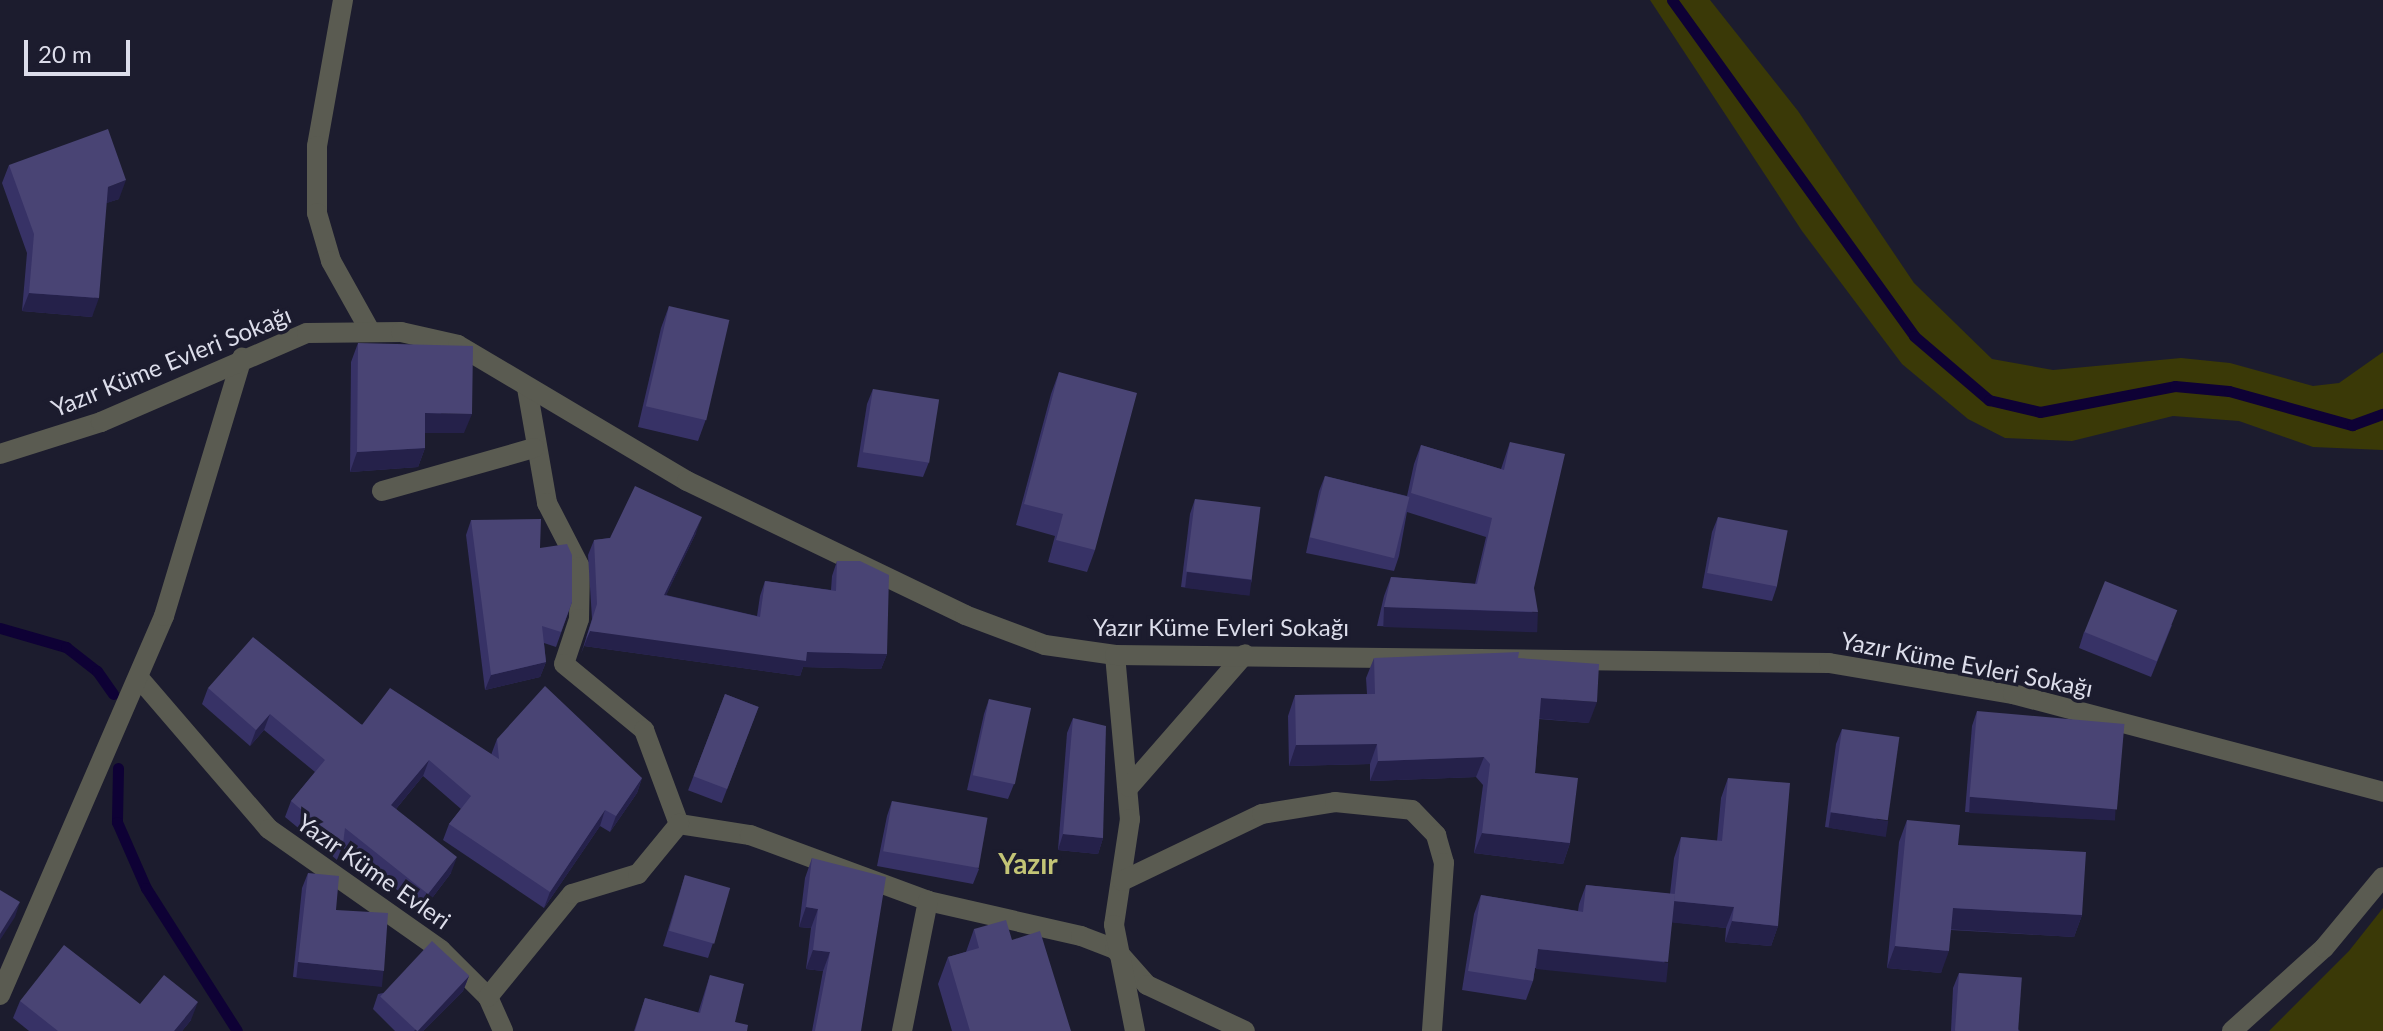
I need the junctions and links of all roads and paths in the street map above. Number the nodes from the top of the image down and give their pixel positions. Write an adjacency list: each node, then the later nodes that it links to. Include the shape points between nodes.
1 (343, 0): 2 (street, via 317,146 317,213 331,261)
2 (369, 329): 3 (street, Yazır Küme Evleri Sokağı, via 307,333); 4 (street, Yazır Küme Evleri Sokağı, via 458,345)
3 (242, 357): 6 (street, Yazır Küme Evleri Sokağı, via 101,422); 10 (street)
4 (527, 388): 5 (street); 9 (street, Yazır Küme Evleri Sokağı, via 653,463 965,615 1045,645)
5 (534, 448): 7 (street); 13 (street, via 547,503 580,567 581,609 564,664 644,730)
6 (0, 454)
7 (382, 491)
8 (1245, 654): 9 (street, Yazır Küme Evleri Sokağı); 11 (street); 12 (street, Yazır Küme Evleri Sokağı, via 1829,663 2013,694)
9 (1115, 655): 11 (street)
10 (139, 678): 18 (street); 19 (street, Yazır Küme Evleri, via 269,829 441,950)
11 (1129, 787): 15 (street)
12 (2383, 792)
13 (679, 824): 16 (street, via 750,835); 19 (street, via 638,874 572,894)
14 (2383, 877): 25 (street, via 2324,948)
15 (1122, 881): 17 (street); 24 (street, via 1262,814 1335,802 1412,810 1436,835 1444,863)
16 (928, 901): 17 (street); 21 (street)
17 (1115, 949): 22 (street); 23 (street, via 1147,985)
18 (0, 995)
19 (488, 997): 20 (street, Yazır Küme Evleri)
20 (503, 1031)
21 (902, 1031)
22 (1135, 1031)
23 (1245, 1031)
24 (1432, 1031)
25 (2232, 1031)

